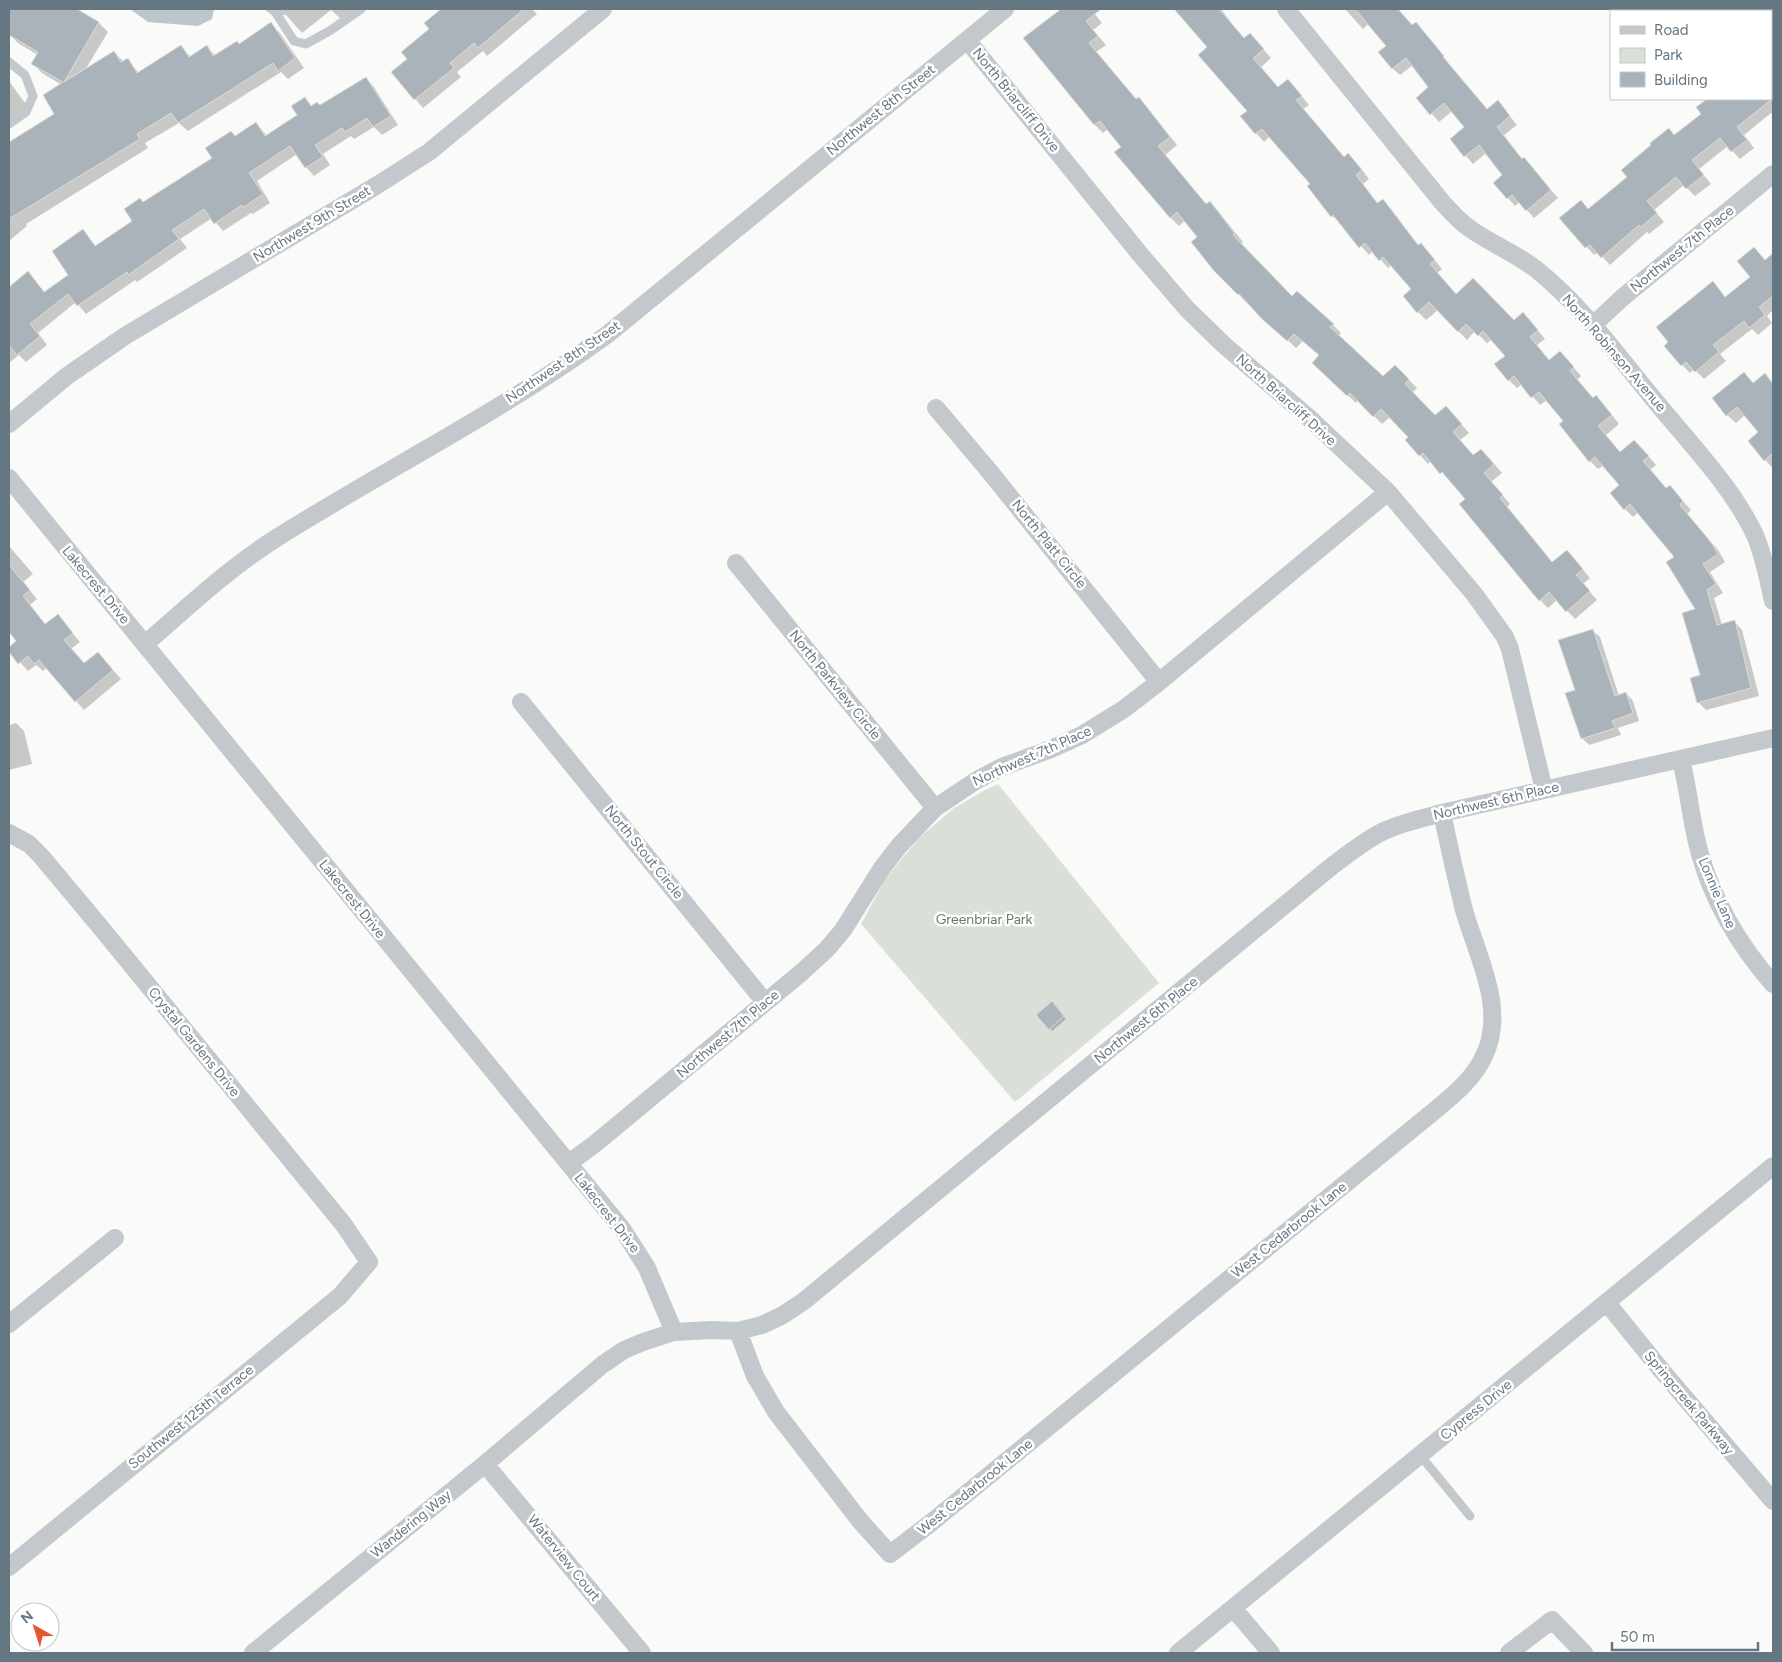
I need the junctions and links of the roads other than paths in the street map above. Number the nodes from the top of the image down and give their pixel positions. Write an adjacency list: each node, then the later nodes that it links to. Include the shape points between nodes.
1 (361, 9): 5 (lane, via 306,44 294,41)
2 (604, 9): 12 (street, Northwest 9th Street, via 429,152 125,336 67,376)
3 (1005, 9): 6 (street, Northwest 8th Street)
4 (1286, 9): 10 (street, North Robinson Avenue, via 1446,207 1469,228 1536,270 1571,300)
5 (274, 10)
6 (967, 40): 14 (street, North Briarcliff Drive, via 1187,310); 17 (street, Northwest 8th Street, via 596,343 494,409 278,537 221,578)
7 (9, 62): 8 (lane, via 25,75 33,96 26,112)
8 (9, 124)
9 (1773, 174): 10 (street, Northwest 7th Place)
10 (1593, 325): 16 (street, North Robinson Avenue, via 1740,509 1764,561)
11 (936, 408): 18 (street, North Platt Circle)
12 (9, 424)
13 (9, 478): 17 (street, Lakecrest Drive)
14 (1388, 492): 18 (street, Northwest 7th Place); 22 (street, North Briarcliff Drive, via 1475,595 1505,637)
15 (736, 563): 23 (street, North Parkview Circle)
16 (1773, 601)
17 (145, 644): 28 (street, Lakecrest Drive)
18 (1159, 682): 23 (street, Northwest 7th Place, via 1082,735 1002,767)
19 (521, 702): 27 (street, North Stout Circle)
20 (1773, 738): 21 (street, Northwest 6th Place)
21 (1680, 760): 22 (street, Northwest 6th Place); 26 (street, Lonnie Lane, via 1709,881 1741,944)
22 (1544, 790): 24 (street, Northwest 6th Place)
23 (935, 808): 27 (street, Northwest 7th Place, via 882,868 843,930 827,949)
24 (1442, 813): 34 (street, Northwest 6th Place, via 1380,832 1360,845 804,1301 762,1325); 34 (street, West Cedarbrook Lane, via 1455,874 1488,986 1492,1016 1492,1031 1484,1057 1471,1076 1418,1124 890,1554 776,1412 755,1376)
25 (9, 833): 31 (street, Crystal Gardens Drive, via 29,844 90,915 344,1225)
26 (1773, 984)
27 (766, 1002): 28 (street, Northwest 7th Place)
28 (569, 1163): 35 (street, Lakecrest Drive, via 636,1249)
29 (1773, 1166): 32 (street, Cypress Drive)
30 (115, 1238): 33 (street)
31 (369, 1262): 41 (street, Southwest 125th Terrace, via 340,1296)
32 (1607, 1303): 37 (street, Cypress Drive); 39 (street, Springcreek Parkway)
33 (9, 1324)
34 (738, 1331): 35 (street, Northwest 6th Place)
35 (674, 1332): 36 (street, Northwest 6th Place, via 624,1350)
36 (568, 1395): 38 (street, Wandering Way)
37 (1420, 1455): 40 (lane); 42 (street, Cypress Drive)
38 (485, 1464): 43 (street, Wandering Way); 44 (street, Waterview Court)
39 (1773, 1500)
40 (1470, 1516)
41 (9, 1567)
42 (1233, 1608): 45 (street, Cypress Drive); 46 (street)
43 (253, 1653)
44 (642, 1653)
45 (1178, 1653)
46 (1271, 1653)
47 (1508, 1653): 48 (street, via 1552,1620)
48 (1584, 1653)

